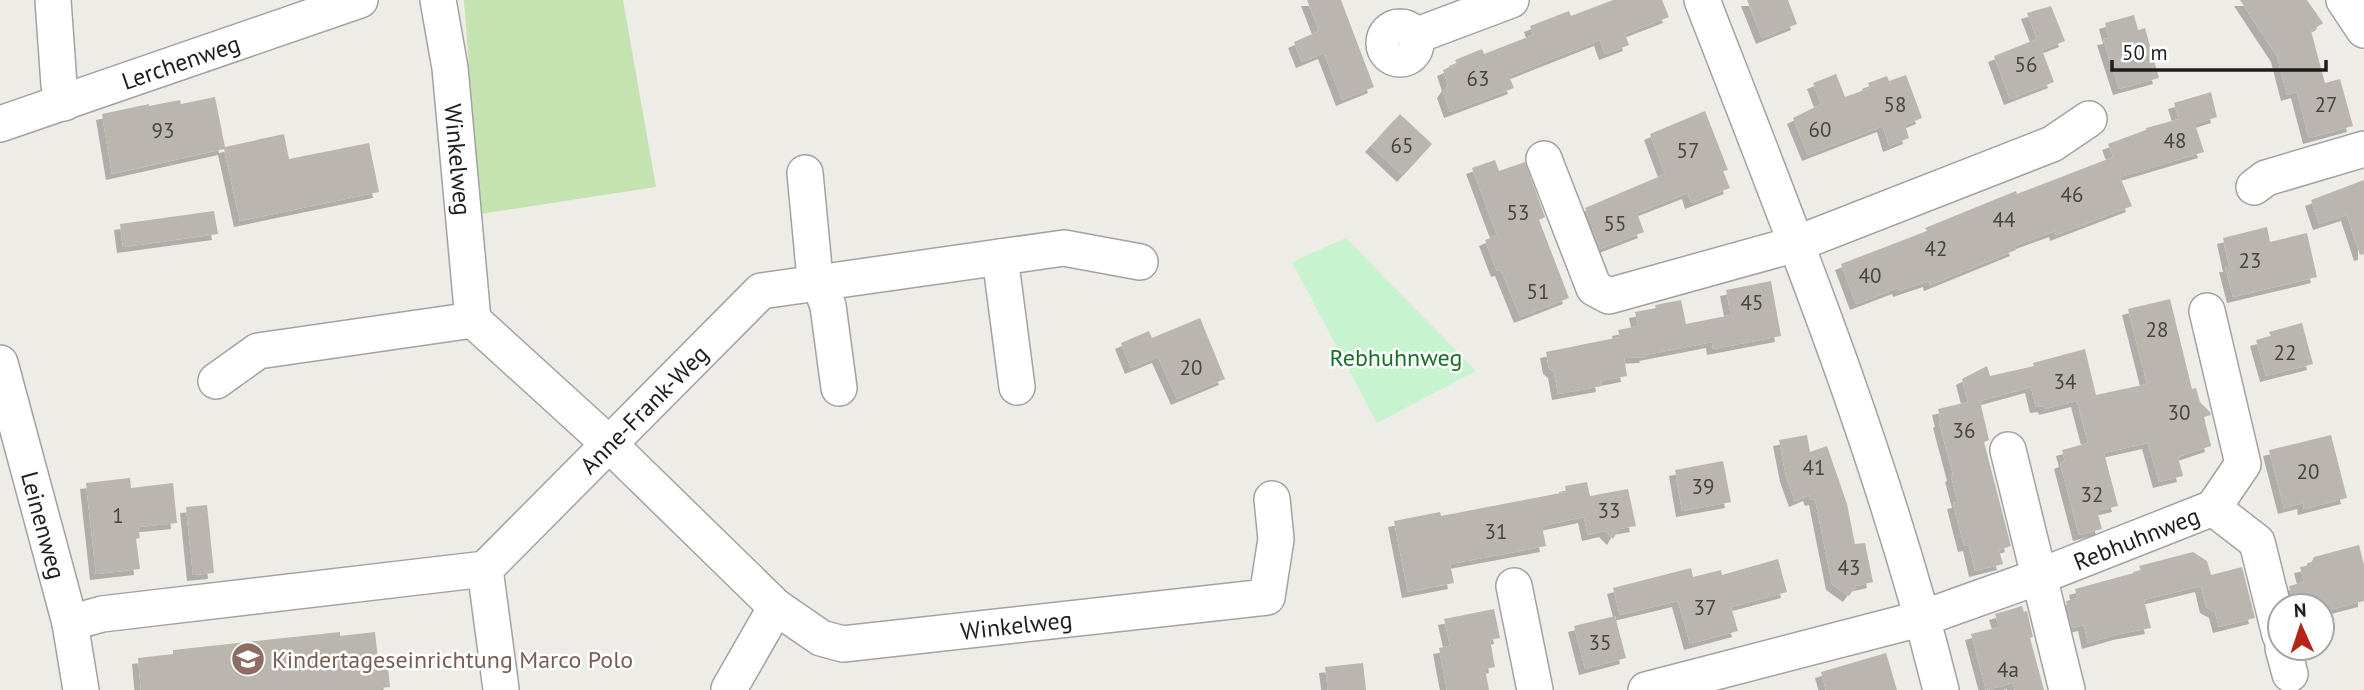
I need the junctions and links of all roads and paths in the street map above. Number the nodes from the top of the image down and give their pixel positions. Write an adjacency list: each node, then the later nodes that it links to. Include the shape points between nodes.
1 (53, 0): 9 (street)
2 (360, 0): 9 (street, Lerchenweg)
3 (438, 0): 21 (street, Winkelweg, via 450,68)
4 (1511, 0): 8 (street)
5 (1702, 0): 16 (street)
6 (2344, 0): 7 (street)
7 (2364, 30)
8 (1412, 59)
9 (64, 103): 11 (street, Lerchenweg)
10 (2089, 119): 16 (street, via 2052,144)
11 (0, 124)
12 (2364, 149): 15 (street, via 2266,178)
13 (1544, 159): 16 (street, via 1594,288 1609,296)
14 (805, 173): 19 (street, via 814,268)
15 (2254, 187)
16 (1796, 244): 35 (street, via 1871,451)
17 (1000, 257): 18 (street, Anne-Frank-Weg, via 1064,248); 19 (street, Anne-Frank-Weg); 24 (street)
18 (1140, 262)
19 (820, 283): 25 (street, via 828,306); 26 (street, Anne-Frank-Weg, via 761,291)
20 (2207, 311): 29 (street, via 2244,464)
21 (473, 320): 23 (street, via 258,351); 26 (street, Winkelweg)
22 (0, 363): 36 (street, Leinenweg)
23 (216, 381)
24 (1017, 387)
25 (839, 388)
26 (608, 443): 30 (street, Anne-Frank-Weg); 34 (street, Winkelweg)
27 (2008, 450): 31 (street)
28 (1272, 499): 34 (street, Winkelweg, via 1276,539 1267,597 843,644 821,638)
29 (2213, 508): 31 (street, Rebhuhnweg); 33 (street, Rebhuhnweg, via 2257,542)
30 (485, 569): 36 (street, via 102,614); 38 (street)
31 (2038, 577): 35 (street, Rebhuhnweg); 44 (street)
32 (1514, 586): 41 (street)
33 (2269, 592)
34 (776, 607): 39 (street)
35 (1923, 618): 37 (street, Rebhuhnweg); 43 (street)
36 (70, 623): 40 (street, Leinenweg)
37 (1755, 676): 42 (street, Rebhuhnweg)
38 (501, 689)
39 (729, 689)
40 (81, 690)
41 (1535, 690)
42 (1646, 690)
43 (1941, 690)
44 (2067, 690)

